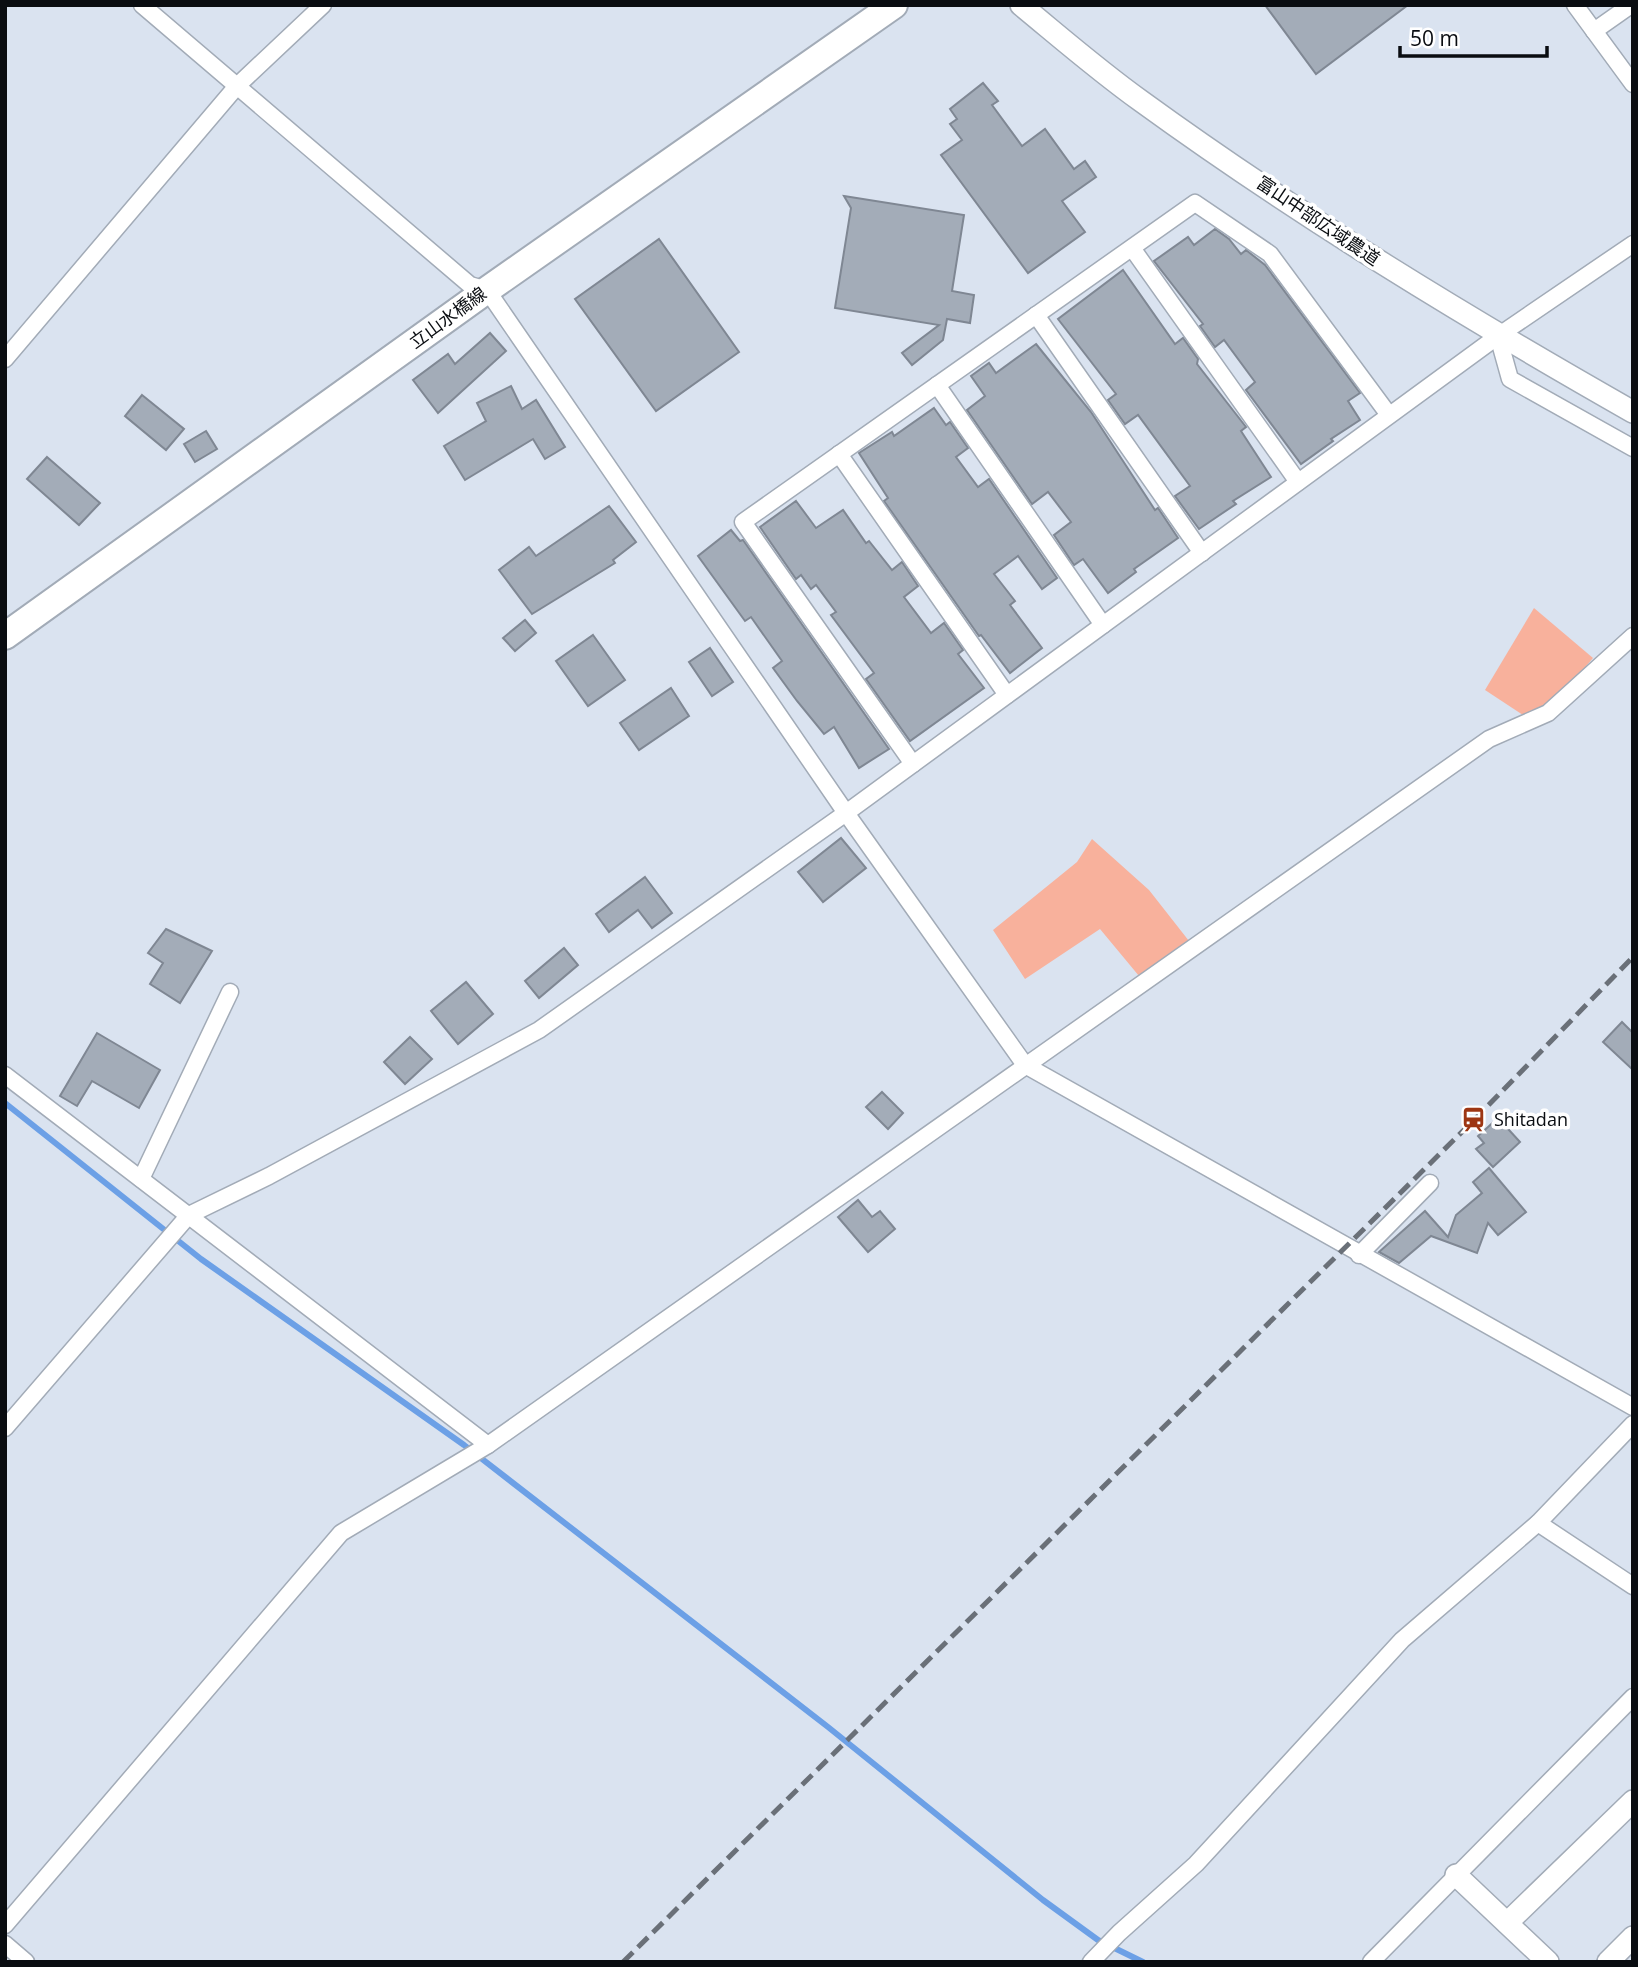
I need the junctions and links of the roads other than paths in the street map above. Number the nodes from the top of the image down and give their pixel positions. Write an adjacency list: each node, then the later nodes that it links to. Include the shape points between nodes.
1 (142, 5): 9 (street)
2 (323, 5): 9 (street)
3 (894, 5): 12 (main road, 立山水橋線)
4 (1021, 5): 14 (street, 富山中部広域農道, via 1140,100 1345,241)
5 (1575, 5): 7 (street)
6 (1631, 5): 7 (street)
7 (1594, 31): 8 (street)
8 (1633, 84)
9 (237, 86): 12 (street, via 470,285); 15 (street)
10 (1633, 244): 14 (street)
11 (1132, 248): 13 (street); 18 (street, via 1195,202 1270,254); 21 (street)
12 (487, 290): 24 (main road, 立山水橋線); 28 (street)
13 (1036, 315): 16 (street); 22 (street)
14 (1498, 335): 17 (street, 富山中部広域農道); 18 (street); 19 (street, via 1510,379)
15 (5, 359)
16 (937, 385): 20 (street); 23 (street)
17 (1633, 412)
18 (1389, 415): 21 (street)
19 (1633, 448)
20 (839, 454): 26 (street); 27 (street, via 743,522)
21 (1298, 482): 22 (street)
22 (1202, 553): 23 (street)
23 (1103, 625): 26 (street)
24 (5, 636)
25 (1633, 636): 30 (street, via 1548,713 1489,739)
26 (1007, 695): 27 (street)
27 (913, 764): 28 (street)
28 (845, 813): 30 (street); 34 (street, via 539,1030)
29 (230, 992): 32 (street)
30 (1025, 1065): 35 (street); 39 (street)
31 (5, 1075): 32 (street)
32 (141, 1179): 34 (street)
33 (1430, 1183): 35 (street)
34 (189, 1215): 38 (street); 39 (street)
35 (1359, 1255): 36 (street)
36 (1633, 1407)
37 (1633, 1424): 40 (street)
38 (5, 1428)
39 (488, 1446): 46 (street, via 341,1533)
40 (1538, 1523): 41 (street); 50 (street, via 1402,1640 1196,1864)
41 (1633, 1586)
42 (1633, 1697): 44 (street)
43 (1633, 1801): 45 (street)
44 (1456, 1875): 45 (street); 51 (street)
45 (1507, 1923): 52 (street)
46 (5, 1925)
47 (1633, 1937): 53 (street)
48 (5, 1944): 49 (street)
49 (26, 1962)
50 (1091, 1962)
51 (1371, 1962)
52 (1548, 1962)
53 (1608, 1962)

